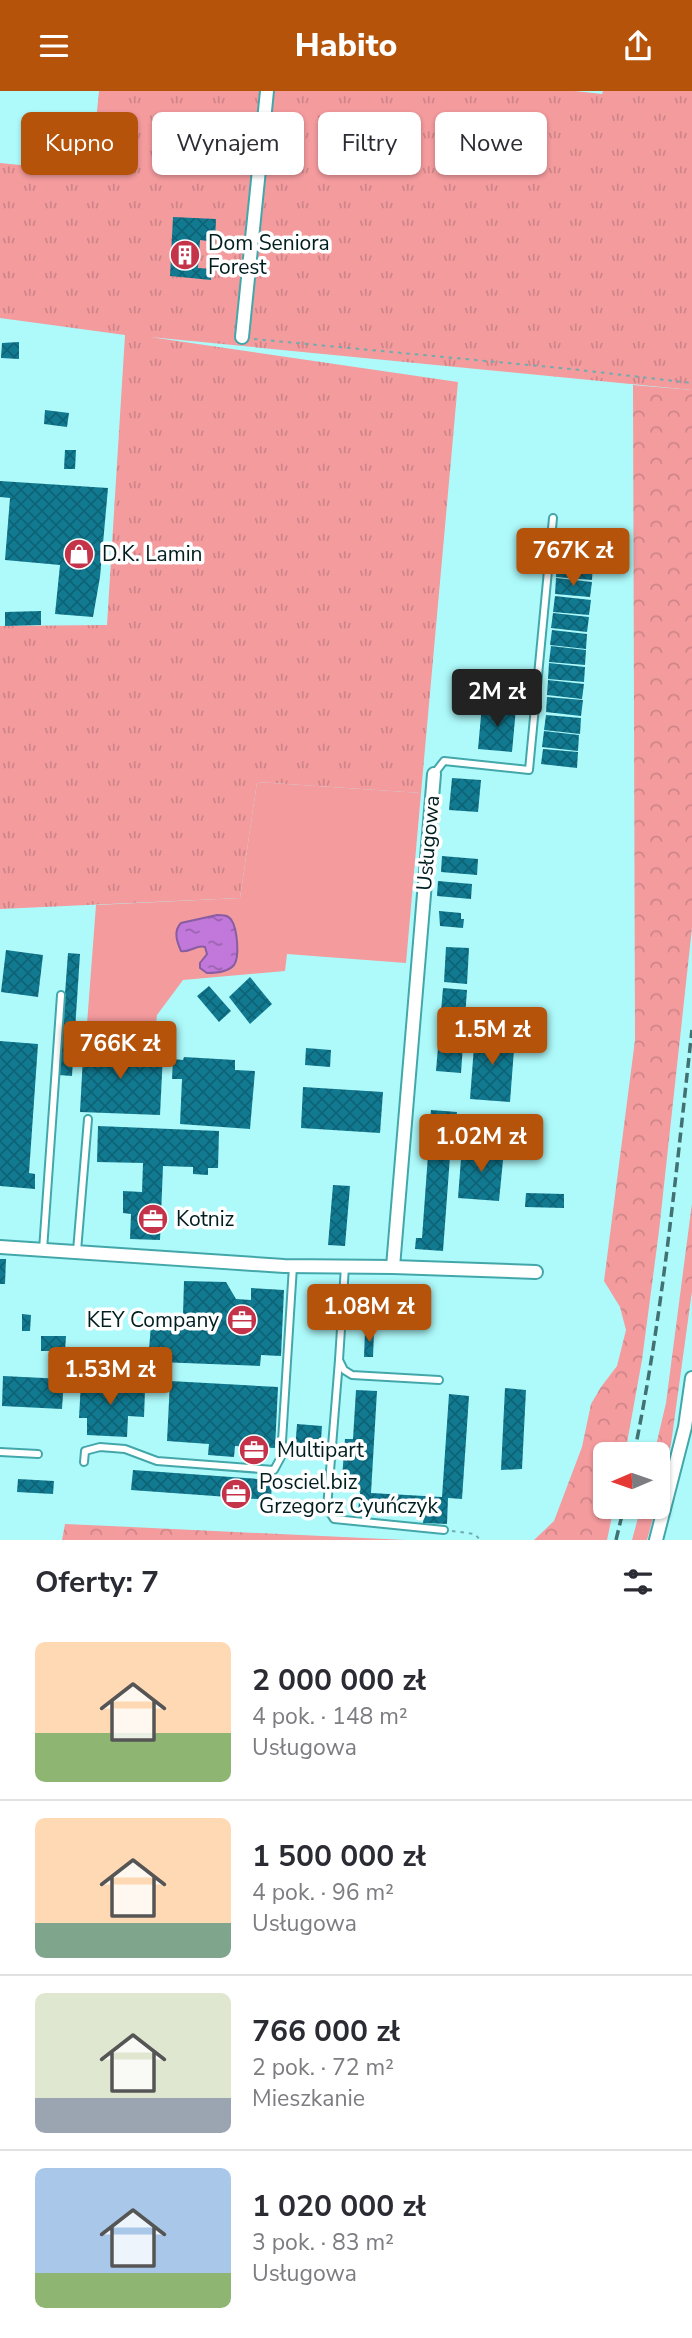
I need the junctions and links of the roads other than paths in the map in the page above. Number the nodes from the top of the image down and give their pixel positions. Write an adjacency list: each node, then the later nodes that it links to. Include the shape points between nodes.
1 (267, 91): 2 (street)
2 (242, 337)
3 (553, 518): 4 (lane, Usługowa, via 529,770 444,761)
4 (434, 774): 12 (street, Usługowa)
5 (61, 995): 8 (lane)
6 (88, 1119): 9 (lane)
7 (0, 1247): 8 (street)
8 (43, 1250): 9 (street)
9 (77, 1251): 10 (street)
10 (293, 1266): 11 (street); 19 (lane, via 281,1457 274,1470 157,1461 125,1449 100,1447 85,1451)
11 (345, 1266): 12 (street); 14 (lane)
12 (393, 1267): 13 (street)
13 (536, 1272)
14 (339, 1360): 16 (lane, via 352,1375); 20 (lane, via 327,1508 334,1519)
15 (692, 1378): 21 (street, via 685,1427)
16 (439, 1380)
17 (0, 1453): 18 (lane)
18 (38, 1454)
19 (84, 1462)
20 (444, 1530)
21 (656, 1540)

